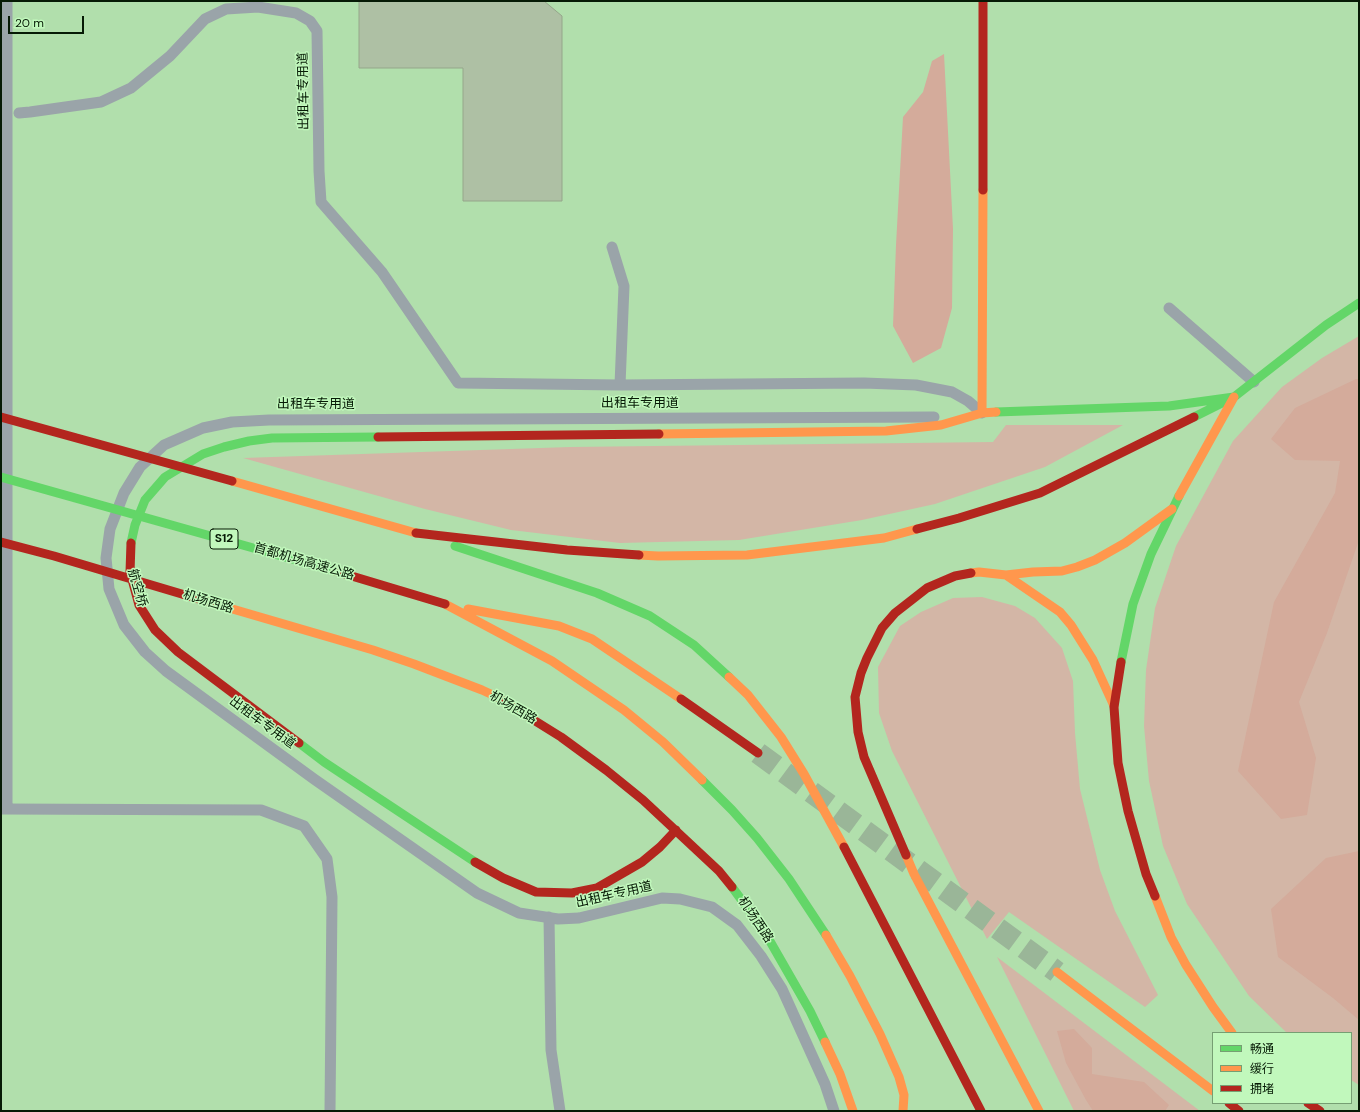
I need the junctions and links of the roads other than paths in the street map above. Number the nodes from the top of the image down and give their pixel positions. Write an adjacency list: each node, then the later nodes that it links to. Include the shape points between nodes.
1 (7, 1): 20 (lane)
2 (982, 1): 10 (main road)
3 (19, 112): 8 (lane, 出租车专用道, via 101,102 131,88 170,56 205,19 226,9 258,7 296,13 310,21 317,31 321,202 382,272 458,383)
4 (612, 247): 8 (lane, via 624,286)
5 (1359, 303): 7 (main road, via 1326,324)
6 (1169, 308): 7 (lane)
7 (1254, 382): 9 (main road)
8 (620, 385): 10 (lane, 出租车专用道, via 916,385 952,392 968,400)
9 (1234, 397): 10 (main road, 航空桥, via 1169,406); 13 (main road); 14 (main road, via 1040,492 959,518 884,538 747,555 658,556 567,550)
10 (982, 413): 21 (main road, 航空桥, via 941,425 886,431 272,438 224,447 185,464 165,477 145,500 135,525 130,549 130,572 139,605 155,630 178,652 324,762 465,856 503,878 536,892 572,893 597,888 642,862); 22 (lane, 出租车专用道, via 945,417 232,422 204,428 164,445 140,467 124,493 110,529 106,558 109,589 124,625 145,652 166,671 314,779 477,893 519,913)
11 (1, 417): 14 (main road)
12 (1, 477): 17 (main road, 首都机场高速公路 / S12, via 292,558)
13 (1172, 509): 16 (main road, via 1125,543 1095,560 1062,571); 18 (main road, via 1151,554 1134,604)
14 (416, 533): 35 (main road, via 612,599 650,616 694,645 730,677 763,713 801,768)
15 (1, 542): 21 (main road, 机场西路, via 373,650 482,690 534,719 576,748 606,770)
16 (1006, 575): 18 (main road, via 1060,612 1071,625 1093,660); 36 (main road, via 979,572 963,574 915,596 895,613 882,628 869,652 861,673 855,705 861,745 868,768 914,874)
17 (445, 604): 19 (main road, via 559,626 592,639); 25 (main road, via 552,661 624,710 663,742 732,810 785,873 814,914 861,997)
18 (1114, 706): 24 (main road, via 1118,763 1128,811 1146,874 1171,937 1186,965)
19 (758, 752)
20 (4, 809): 30 (lane, via 262,810 304,826 327,859 332,897)
21 (676, 830): 33 (main road, 机场西路, via 723,876 753,913 810,1011 840,1074)
22 (549, 917): 31 (lane, via 551,1050); 32 (lane, 出租车专用道, via 579,918 662,898 712,906 737,925 782,989 825,1084)
23 (1057, 972): 26 (main road)
24 (1231, 1032)
25 (899, 1077): 29 (main road); 34 (main road, via 904,1095)
26 (1212, 1090)
27 (1230, 1104): 37 (main road)
28 (1310, 1104): 38 (main road)
29 (912, 1107)
30 (330, 1111)
31 (560, 1111)
32 (834, 1111)
33 (853, 1111)
34 (904, 1111)
35 (981, 1111)
36 (1039, 1111)
37 (1239, 1111)
38 (1320, 1111)

